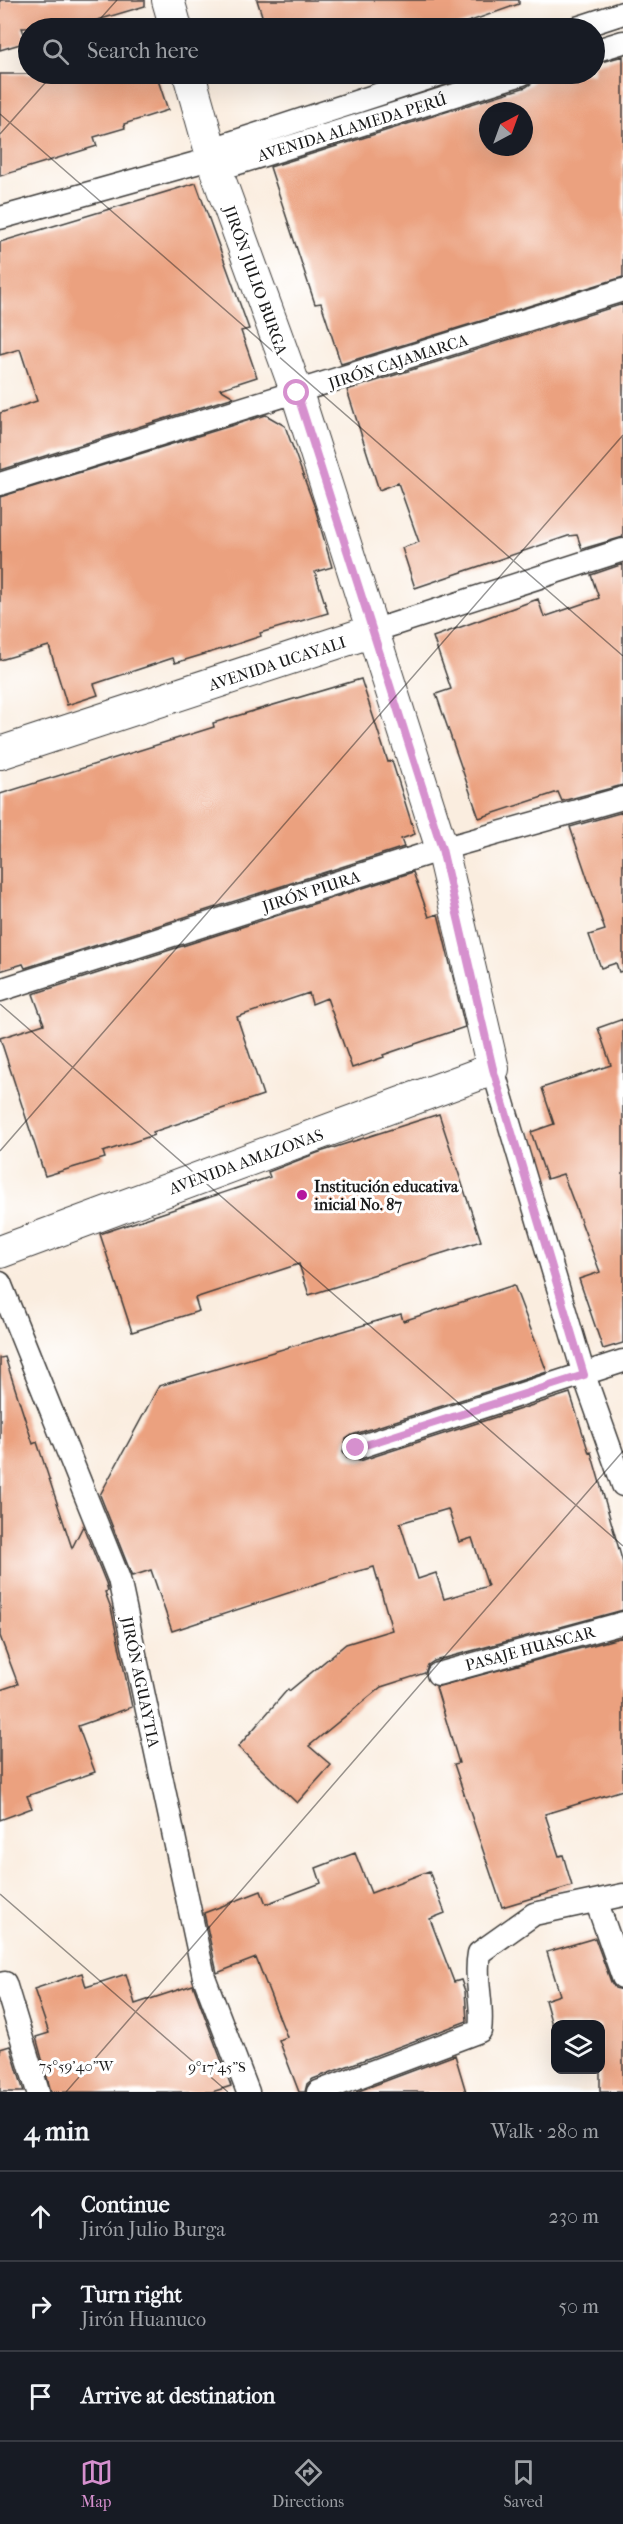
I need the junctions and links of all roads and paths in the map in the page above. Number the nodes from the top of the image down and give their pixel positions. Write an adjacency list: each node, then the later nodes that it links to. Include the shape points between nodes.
1 (168, 0): 3 (street)
2 (623, 13): 4 (street)
3 (173, 18)
4 (605, 19)
5 (623, 42): 6 (street)
6 (605, 48)
7 (192, 84): 10 (street, JIRÓN JULIO BURGA)
8 (414, 84): 10 (street, AVENIDA ALAMEDA PERÚ)
9 (486, 84): 10 (street, AVENIDA ALAMEDA PERÚ)
10 (214, 159): 11 (street, AVENIDA ALAMEDA PERÚ); 13 (street, JIRÓN JULIO BURGA)
11 (0, 218)
12 (623, 290): 13 (street, JIRÓN CAJAMARCA)
13 (297, 393): 14 (street, JIRÓN CAJAMARCA); 16 (street, JIRÓN JULIO BURGA)
14 (0, 484)
15 (623, 550): 16 (street, AVENIDA UCAYALI)
16 (373, 631): 17 (street, AVENIDA UCAYALI); 19 (street, JIRÓN JULIO BURGA)
17 (0, 753)
18 (623, 798): 19 (street, JIRÓN PIURA)
19 (442, 849): 20 (street, JIRÓN PIURA); 21 (street, JIRÓN JULIO BURGA)
20 (0, 990)
21 (493, 1069): 22 (street, AVENIDA AMAZONAS); 25 (street, JIRÓN JULIO BURGA)
22 (0, 1252)
23 (0, 1283): 35 (street, JIRÓN AGUAYTIA, via 120,1579 204,1977)
24 (623, 1361): 25 (street)
25 (584, 1375): 26 (street); 27 (street, JIRÓN JULIO BURGA)
26 (356, 1448)
27 (623, 1485)
28 (623, 1623): 29 (street, PASAJE HUASCAR)
29 (438, 1674)
30 (623, 1895): 31 (street)
31 (597, 1903): 32 (street); 36 (street, via 534,1914 479,1953 476,1969 483,2012 480,2031)
32 (623, 1977)
33 (2, 1984): 34 (street)
34 (38, 2092)
35 (248, 2092)
36 (318, 2092)

